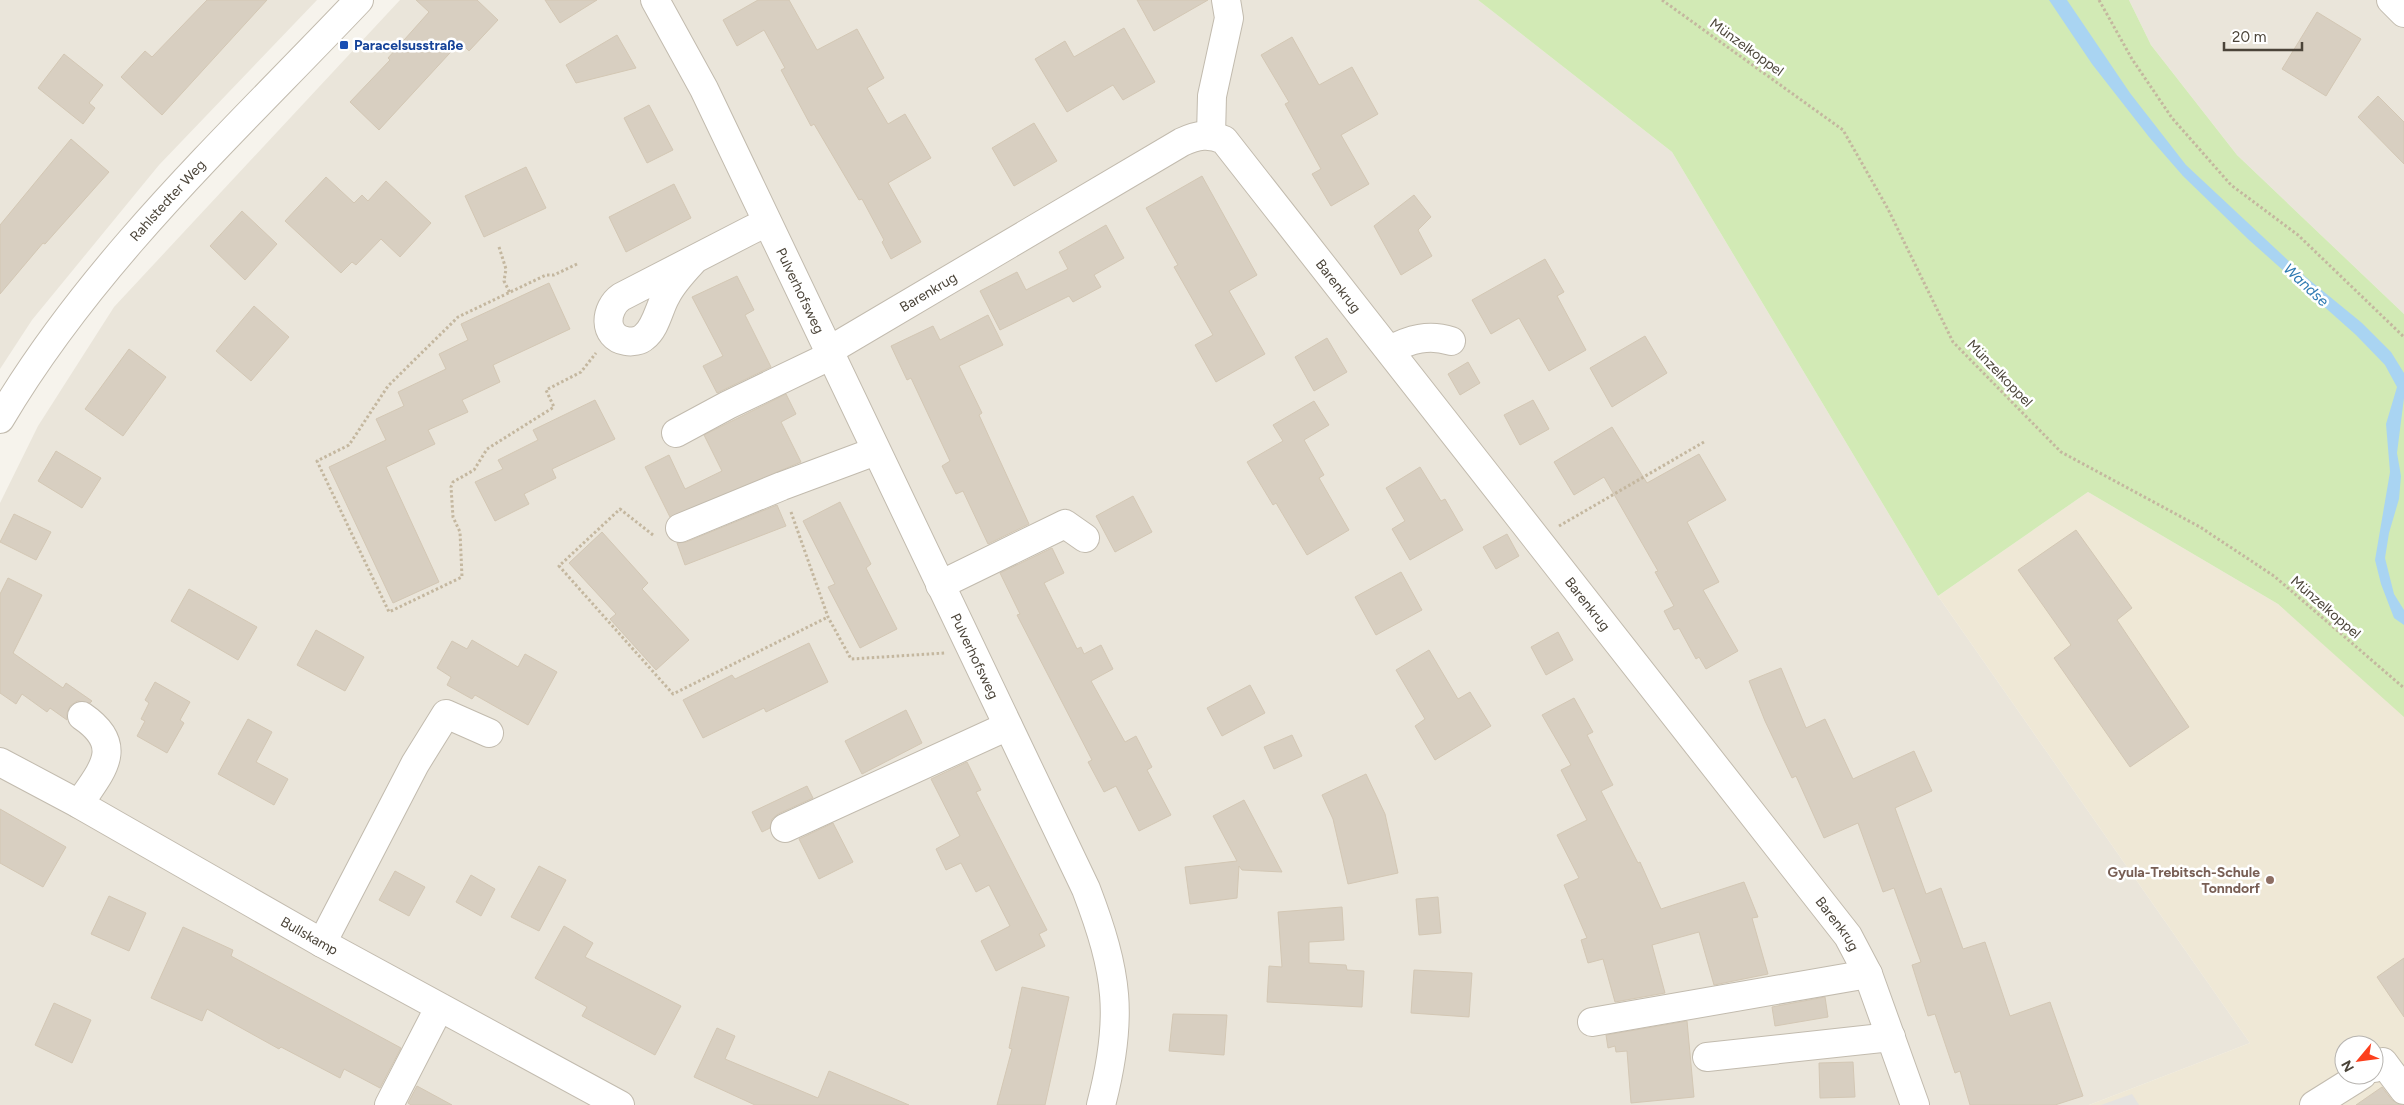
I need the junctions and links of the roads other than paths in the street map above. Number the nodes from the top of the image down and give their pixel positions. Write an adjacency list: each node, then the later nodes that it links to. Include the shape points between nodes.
1 (359, 0): 12 (street, Rahlstedter Weg, via 164,203 81,301 33,366)
2 (655, 0): 7 (street, Pulverhofsweg, via 704,89)
3 (1226, 0): 6 (street, via 1229,18 1212,96)
4 (2391, 0): 5 (street)
5 (2404, 13)
6 (1211, 135): 10 (street, Barenkrug, via 1230,145); 11 (street, Barenkrug, via 1192,137 1174,146)
7 (766, 222): 8 (street); 11 (street, Pulverhofsweg)
8 (695, 259)
9 (1451, 341): 10 (street, via 1428,337)
10 (1390, 350): 25 (street, Barenkrug, via 1838,922)
11 (831, 353): 13 (street, Barenkrug); 14 (street, Pulverhofsweg)
12 (0, 419)
13 (676, 433)
14 (876, 451): 15 (street); 17 (street, Pulverhofsweg)
15 (680, 528)
16 (1085, 538): 17 (street, via 1065,524)
17 (940, 585): 19 (street, Pulverhofsweg)
18 (82, 716): 22 (street, via 96,726 108,750 100,772)
19 (1008, 726): 23 (street); 35 (street, Pulverhofsweg, via 1086,890 1111,964 1116,1024 1111,1066)
20 (489, 733): 24 (street, via 446,714 415,764)
21 (0, 762): 22 (street, Bullskamp)
22 (78, 804): 24 (street, Bullskamp)
23 (785, 828)
24 (322, 943): 26 (street, Bullskamp)
25 (1868, 974): 27 (street); 28 (street, Barenkrug)
26 (439, 1008): 33 (street); 34 (street, Bullskamp)
27 (1592, 1022)
28 (1891, 1037): 29 (street); 36 (street, Barenkrug)
29 (1707, 1058)
30 (2384, 1063): 32 (street)
31 (2346, 1085): 37 (street)
32 (2404, 1090)
33 (389, 1105)
34 (620, 1105)
35 (1101, 1105)
36 (1915, 1105)
37 (2314, 1105)

